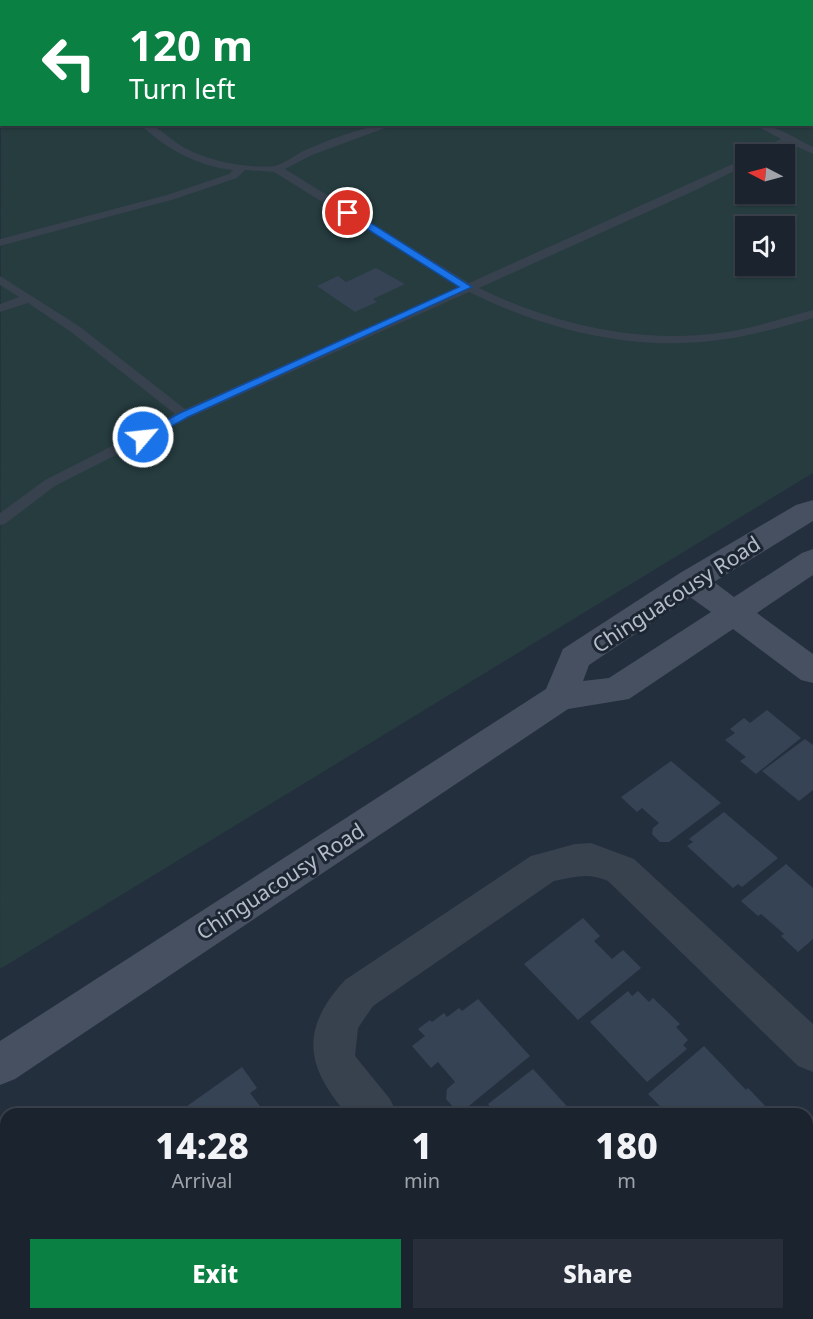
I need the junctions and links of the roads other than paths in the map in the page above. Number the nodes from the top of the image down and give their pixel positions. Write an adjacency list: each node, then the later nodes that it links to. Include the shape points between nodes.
1 (149, 126): 8 (lane, via 200,158)
2 (385, 126): 9 (lane, via 308,153)
3 (762, 126): 4 (lane)
4 (789, 139): 5 (lane); 6 (lane)
5 (779, 144)
6 (813, 151)
7 (735, 166): 12 (lane)
8 (242, 167): 9 (lane); 10 (lane, via 233,176 171,197)
9 (277, 169): 12 (lane)
10 (0, 243)
11 (0, 280): 13 (lane)
12 (467, 287): 15 (lane, via 546,320 619,336 706,338); 16 (lane)
13 (29, 298): 14 (lane); 16 (lane)
14 (0, 308)
15 (813, 314)
16 (184, 415): 18 (lane, via 50,483)
17 (813, 510): 20 (main road, Chinguacousy Road)
18 (0, 520)
19 (813, 560): 21 (main road, Chinguacousy Road)
20 (691, 582): 21 (main road); 23 (main road, Chinguacousy Road, via 575,658)
21 (734, 612): 22 (main road); 23 (main road, Chinguacousy Road, via 616,690)
22 (813, 671)
23 (560, 697): 25 (main road, Chinguacousy Road)
24 (813, 1052): 26 (street, via 621,870 580,857 544,867 359,993 346,1007 334,1043 337,1065)
25 (0, 1065)
26 (370, 1108)

